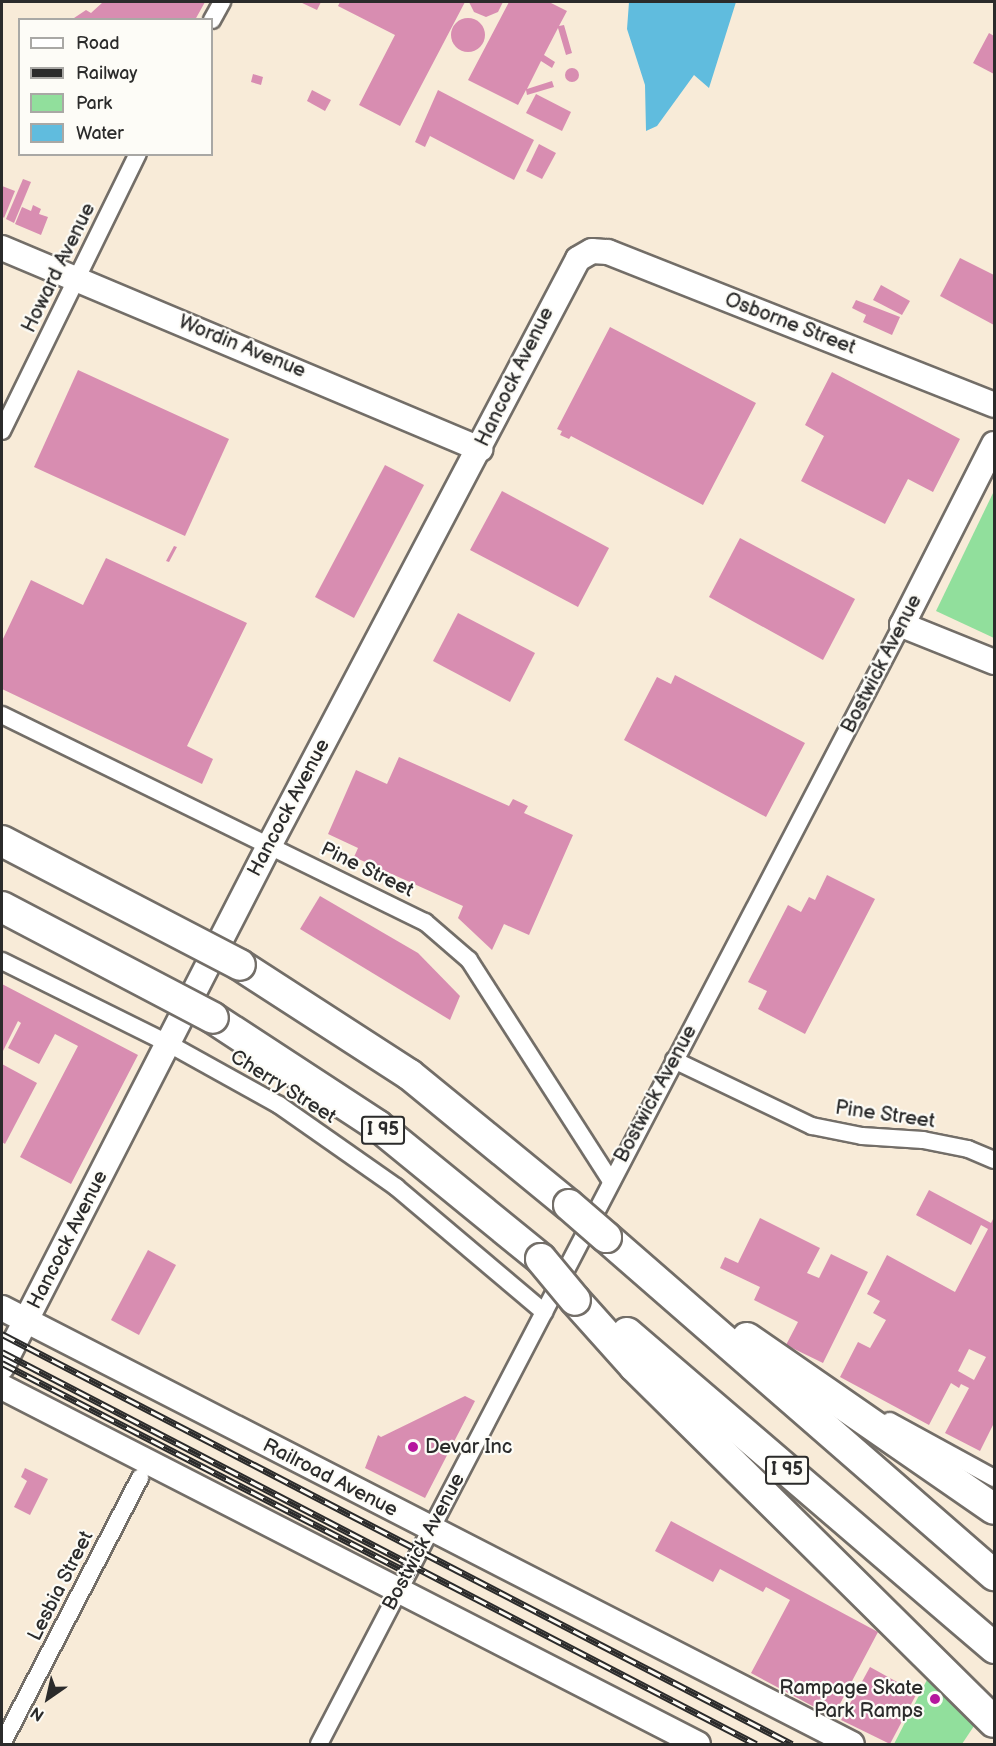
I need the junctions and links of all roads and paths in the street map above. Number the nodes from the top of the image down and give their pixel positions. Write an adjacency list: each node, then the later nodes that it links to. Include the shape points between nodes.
1 (222, 2): 2 (street)
2 (213, 18)
3 (137, 156): 6 (street, Howard Avenue)
4 (2, 248): 6 (street, Wordin Avenue)
5 (585, 254): 7 (street, Osborne Street, via 608,252); 10 (street, Hancock Avenue, via 570,269)
6 (78, 280): 8 (street, Howard Avenue); 10 (street, Wordin Avenue)
7 (994, 405)
8 (2, 431)
9 (994, 444): 11 (street, Bostwick Avenue)
10 (480, 449): 15 (street, Hancock Avenue)
11 (902, 625): 12 (street); 19 (street, Bostwick Avenue)
12 (994, 662)
13 (2, 715): 15 (street, Pine Street)
14 (8, 843): 22 (highway, bridge, via 240,965 410,1075)
15 (269, 846): 18 (street, Hancock Avenue); 21 (street, Pine Street, via 425,922 469,960)
16 (2, 907): 23 (highway, I 95, bridge, via 213,1018 378,1126 541,1259)
17 (2, 961): 18 (street, Cherry Street)
18 (169, 1044): 25 (street, Cherry Street, via 279,1105 353,1155 437,1220); 26 (street, Hancock Avenue)
19 (674, 1060): 20 (street, Pine Street, via 812,1125 862,1136 922,1140 968,1149); 21 (street, Bostwick Avenue)
20 (994, 1160)
21 (611, 1181): 25 (street, Bostwick Avenue)
22 (606, 1237): 32 (highway, via 818,1390); 34 (highway)
23 (577, 1296): 36 (highway, I 95); 37 (highway, via 651,1383)
24 (2, 1308): 26 (street, Railroad Avenue)
25 (544, 1312): 33 (street, Bostwick Avenue)
26 (26, 1321): 27 (street, Hancock Avenue); 33 (street, Railroad Avenue)
27 (2, 1367)
28 (2, 1387): 35 (street)
29 (862, 1404): 31 (street)
30 (140, 1478): 38 (street, Lesbia Street)
31 (994, 1478)
32 (994, 1509)
33 (431, 1530): 35 (street, Bostwick Avenue); 41 (street, Railroad Avenue)
34 (994, 1575)
35 (398, 1590): 39 (street, Bostwick Avenue); 40 (street)
36 (994, 1648)
37 (994, 1722)
38 (2, 1744)
39 (319, 1744)
40 (698, 1744)
41 (852, 1744)

